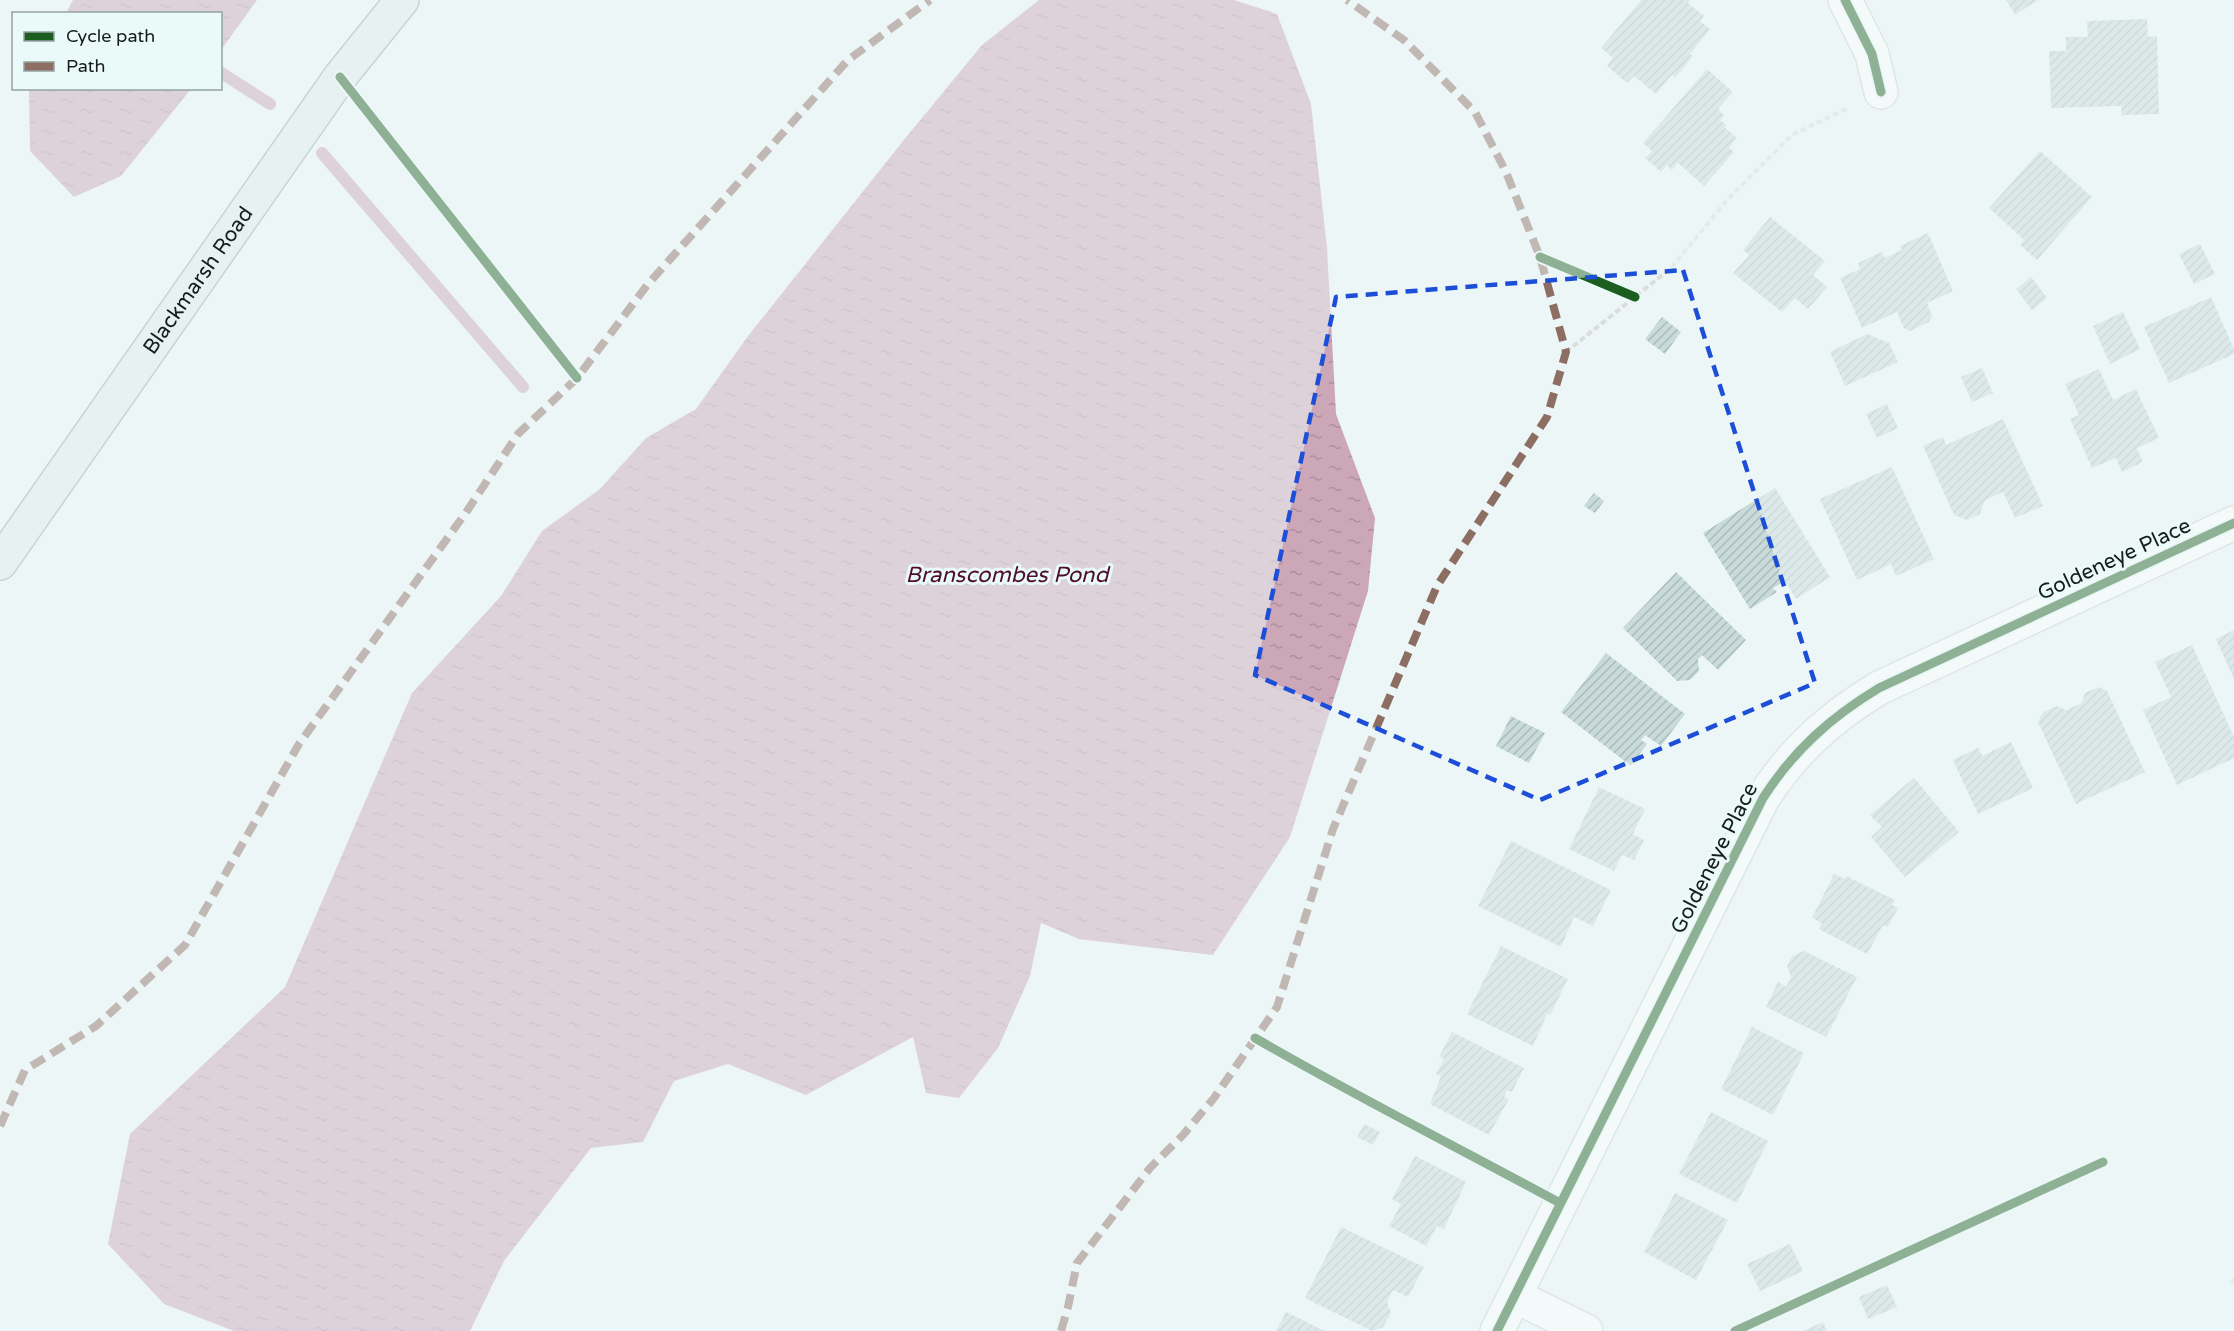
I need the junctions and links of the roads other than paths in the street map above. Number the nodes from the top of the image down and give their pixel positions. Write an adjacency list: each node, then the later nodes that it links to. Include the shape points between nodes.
1 (402, 0): 5 (main road, Blackmarsh Road, via 326,96)
2 (1845, 0): 3 (street, via 1872,54)
3 (1881, 92)
4 (2234, 523): 6 (street, Goldeneye Place, via 1879,688 1850,705 1799,749 1763,798)
5 (0, 563)
6 (1515, 1296): 7 (street, Goldeneye Place); 8 (street)
7 (1497, 1331)
8 (1586, 1331)

